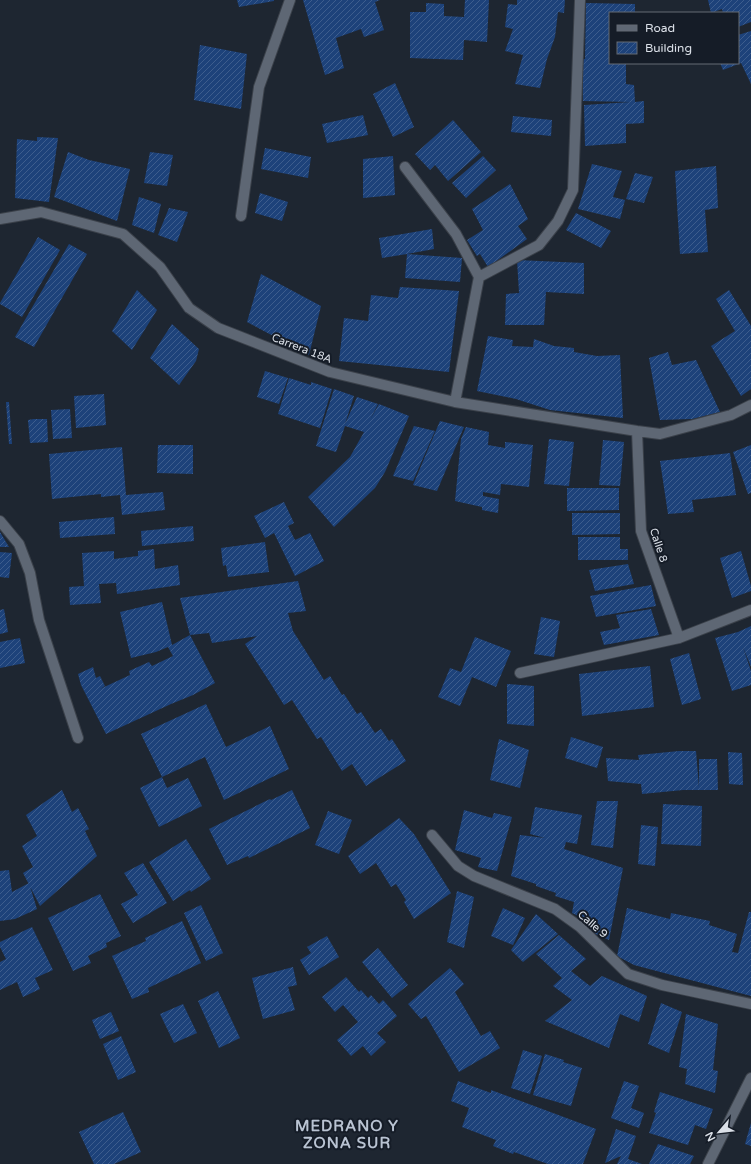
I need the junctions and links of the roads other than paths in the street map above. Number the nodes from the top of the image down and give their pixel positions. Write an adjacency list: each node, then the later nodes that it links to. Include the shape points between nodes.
1 (290, 0): 4 (street, via 259,87)
2 (580, 0): 6 (street, via 573,190 558,221 539,245)
3 (405, 167): 6 (street, via 456,234)
4 (241, 216)
5 (0, 219): 7 (street, Carrera 18A, via 41,212 123,234 160,267 189,308 218,328 330,372)
6 (479, 277): 7 (street)
7 (455, 402): 9 (street, Carrera 18A)
8 (751, 405): 9 (street, Carrera 18A, via 731,415 660,434)
9 (637, 431): 12 (street, Calle 8, via 641,531)
10 (0, 521): 14 (street, via 19,544 30,573 39,620)
11 (751, 610): 12 (street)
12 (679, 638): 13 (street)
13 (520, 672)
14 (78, 738)
15 (432, 835): 16 (street, Calle 9, via 458,866 474,876 555,909 580,927 628,974 662,985)
16 (751, 1004)
17 (751, 1078): 18 (street)
18 (708, 1164)

